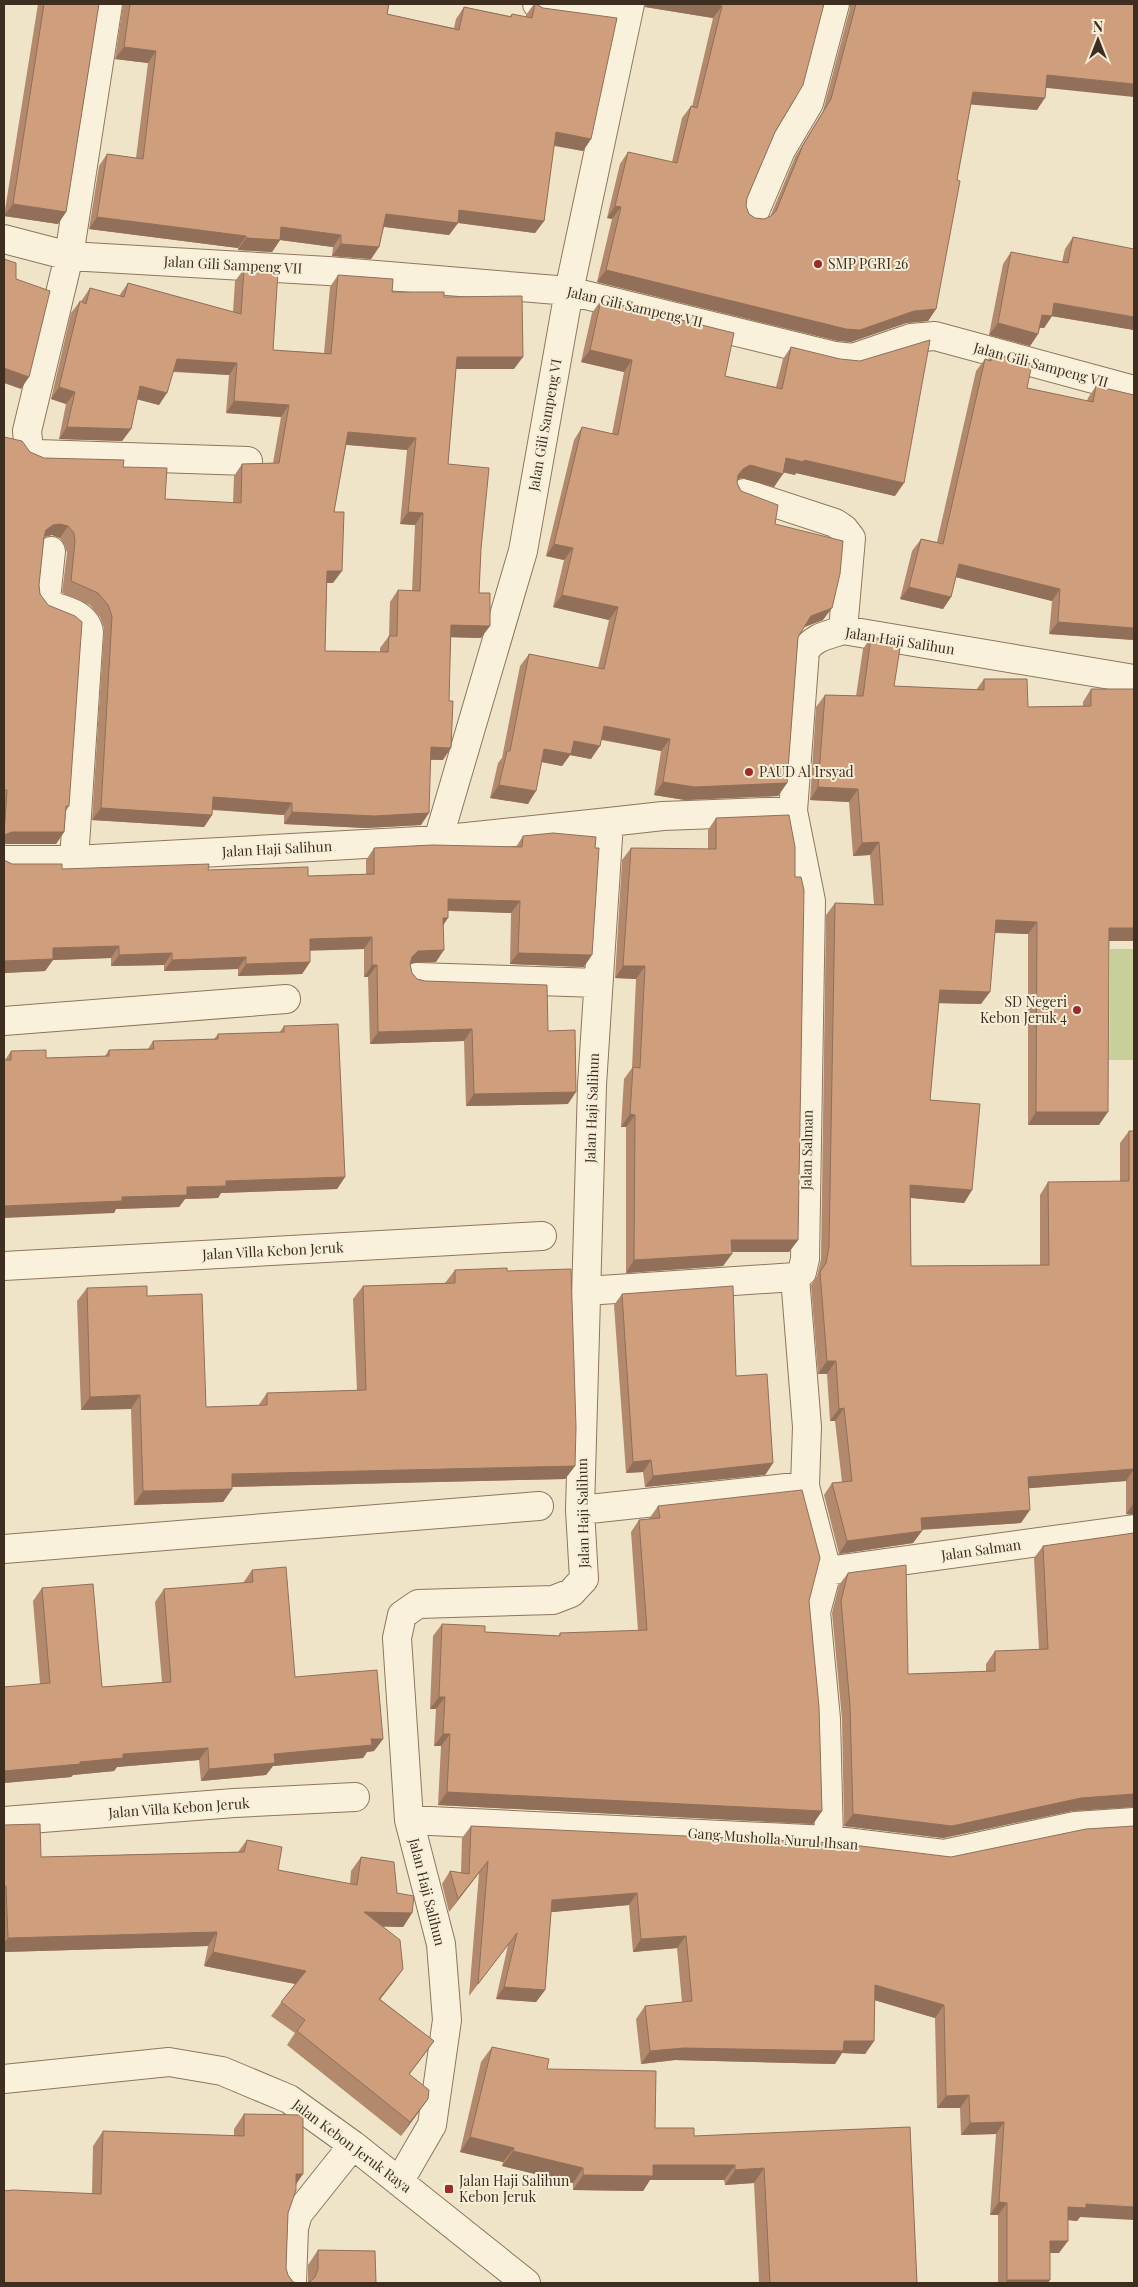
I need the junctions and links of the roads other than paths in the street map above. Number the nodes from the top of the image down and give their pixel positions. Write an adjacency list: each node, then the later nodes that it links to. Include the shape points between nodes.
1 (108, 4): 7 (street)
2 (537, 4): 4 (street)
3 (835, 4): 5 (street, via 809,103 781,150)
4 (629, 11): 8 (street, Jalan Gili Sampeng VI)
5 (753, 216)
6 (4, 239): 7 (street, Jalan Gili Sampeng VII)
7 (69, 256): 8 (street, Jalan Gili Sampeng VII, via 328,271); 10 (street, via 27,430 29,450 37,454)
8 (569, 291): 9 (street, Jalan Gili Sampeng VII, via 835,356 853,358 911,338 935,336); 17 (street, Jalan Gili Sampeng VI, via 523,551)
9 (1134, 390)
10 (248, 461)
11 (744, 493): 13 (street, via 835,523 851,538)
12 (51, 551): 19 (street, via 46,599 49,605 81,617 89,632)
13 (844, 630): 14 (street, Jalan Haji Salihun); 15 (street, Jalan Haji Salihun, via 820,638 809,644 805,651)
14 (1134, 680)
15 (793, 811): 16 (street, Jalan Haji Salihun, via 663,816); 26 (street, Jalan Salman, via 811,901 805,1259 802,1272)
16 (609, 822): 17 (street, Jalan Haji Salihun); 21 (street, Jalan Haji Salihun)
17 (438, 840): 19 (street, Jalan Haji Salihun)
18 (4, 860): 19 (street, Jalan Haji Salihun)
19 (74, 860)
20 (417, 977): 21 (street)
21 (598, 983): 27 (street, Jalan Haji Salihun)
22 (286, 999): 23 (street)
23 (4, 1021)
24 (542, 1236): 25 (street, Jalan Villa Kebon Jeruk)
25 (4, 1266)
26 (795, 1277): 27 (street); 28 (street, via 807,1427)
27 (586, 1291): 30 (street, Jalan Haji Salihun)
28 (805, 1486): 30 (street); 33 (street)
29 (539, 1506): 32 (street)
30 (580, 1510): 35 (street, Jalan Haji Salihun, via 584,1579 571,1594 553,1600 418,1604 402,1614 397,1638)
31 (1134, 1529): 33 (street, Jalan Salman)
32 (4, 1549)
33 (827, 1571): 38 (street, via 816,1612 826,1719)
34 (355, 1797): 36 (street, Jalan Villa Kebon Jeruk)
35 (409, 1820): 38 (street, Gang Musholla Nurul Ihsan); 41 (street, Jalan Haji Salihun, via 442,1944 447,2020 432,2125)
36 (4, 1821)
37 (1134, 1822): 38 (street, Gang Musholla Nurul Ihsan, via 1075,1826 944,1854)
38 (829, 1840)
39 (4, 2079): 40 (street, Jalan Kebon Jeruk Raya, via 169,2062 222,2070 289,2099)
40 (353, 2145): 41 (street, Jalan Kebon Jeruk Raya); 42 (street, via 298,2214 294,2228)
41 (399, 2182): 43 (street, Jalan Kebon Jeruk Raya)
42 (292, 2283)
43 (526, 2283)

